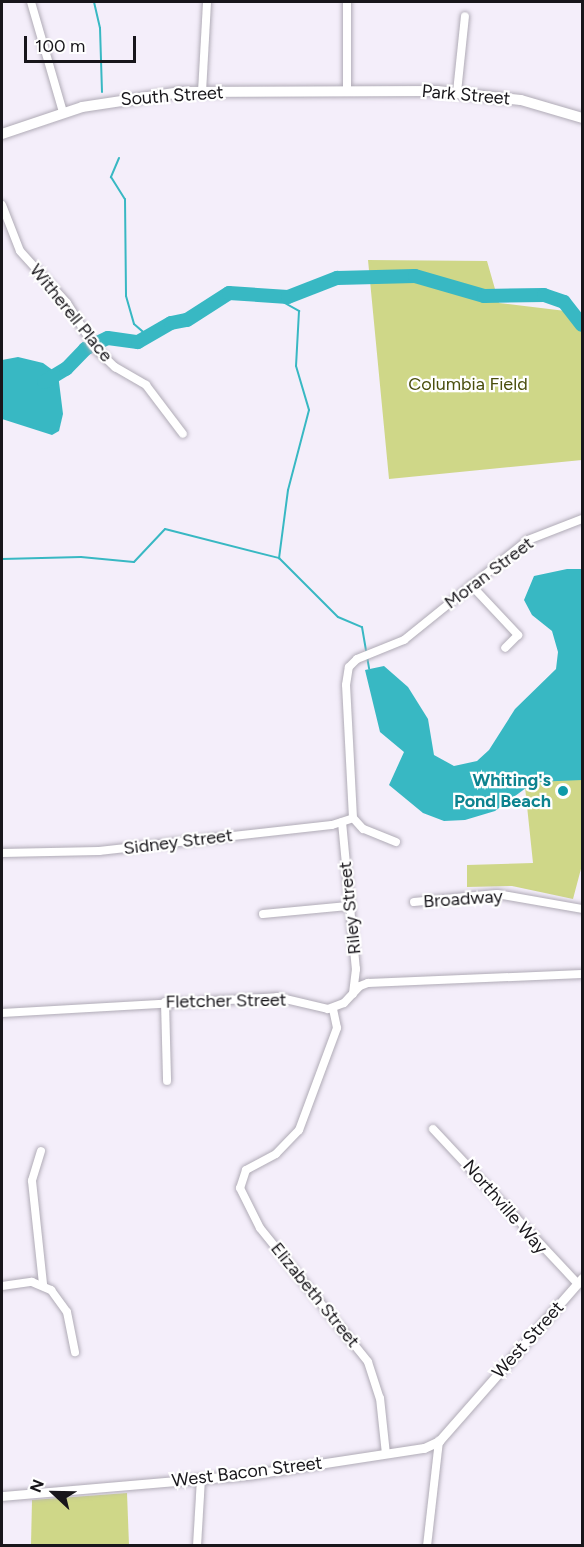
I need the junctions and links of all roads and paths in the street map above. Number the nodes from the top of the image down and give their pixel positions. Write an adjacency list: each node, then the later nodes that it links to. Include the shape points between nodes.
1 (31, 2): 8 (street)
2 (207, 2): 6 (street)
3 (347, 2): 5 (street)
4 (465, 16): 7 (street)
5 (347, 91): 6 (main road, South Street); 7 (main road, Park Street)
6 (202, 92): 8 (main road, South Street, via 141,96)
7 (457, 92): 9 (main road, Park Street, via 521,100)
8 (63, 112): 10 (main road, South Street)
9 (582, 118)
10 (2, 134)
11 (2, 205): 12 (street, Witherell Place, via 20,251 67,303 94,346 115,367 146,385)
12 (183, 434)
13 (582, 519): 14 (street, Moran Street, via 528,540)
14 (471, 585): 15 (street, via 518,635); 16 (street, Moran Street, via 404,640 349,667 346,678)
15 (506, 648)
16 (353, 818): 17 (street, Sidney Street); 18 (street, via 363,829)
17 (342, 822): 19 (street, Sidney Street, via 99,851); 21 (street, Riley Street)
18 (396, 842)
19 (2, 853)
20 (414, 902): 22 (street, Broadway, via 497,894)
21 (348, 906): 23 (street); 25 (street, Riley Street, via 356,969)
22 (582, 909)
23 (263, 915)
24 (582, 974): 25 (street, via 368,983)
25 (353, 994): 27 (street)
26 (165, 1002): 27 (street, Fletcher Street, via 277,997); 28 (street, Fletcher Street); 29 (street)
27 (333, 1009): 37 (street, Elizabeth Street, via 337,1028 299,1130 276,1154 242,1176 242,1196 254,1219 368,1362 380,1398)
28 (2, 1013)
29 (167, 1081)
30 (433, 1130): 32 (street, Northville Way)
31 (41, 1151): 33 (street, via 32,1181)
32 (580, 1281): 36 (street, West Street)
33 (43, 1284): 34 (street); 35 (street, via 63,1304)
34 (2, 1286)
35 (75, 1352)
36 (439, 1441): 37 (street, West Bacon Street, via 424,1448); 41 (street)
37 (386, 1454): 38 (street, West Bacon Street)
38 (201, 1479): 39 (street, West Bacon Street); 40 (street)
39 (2, 1496)
40 (197, 1545)
41 (427, 1545)

